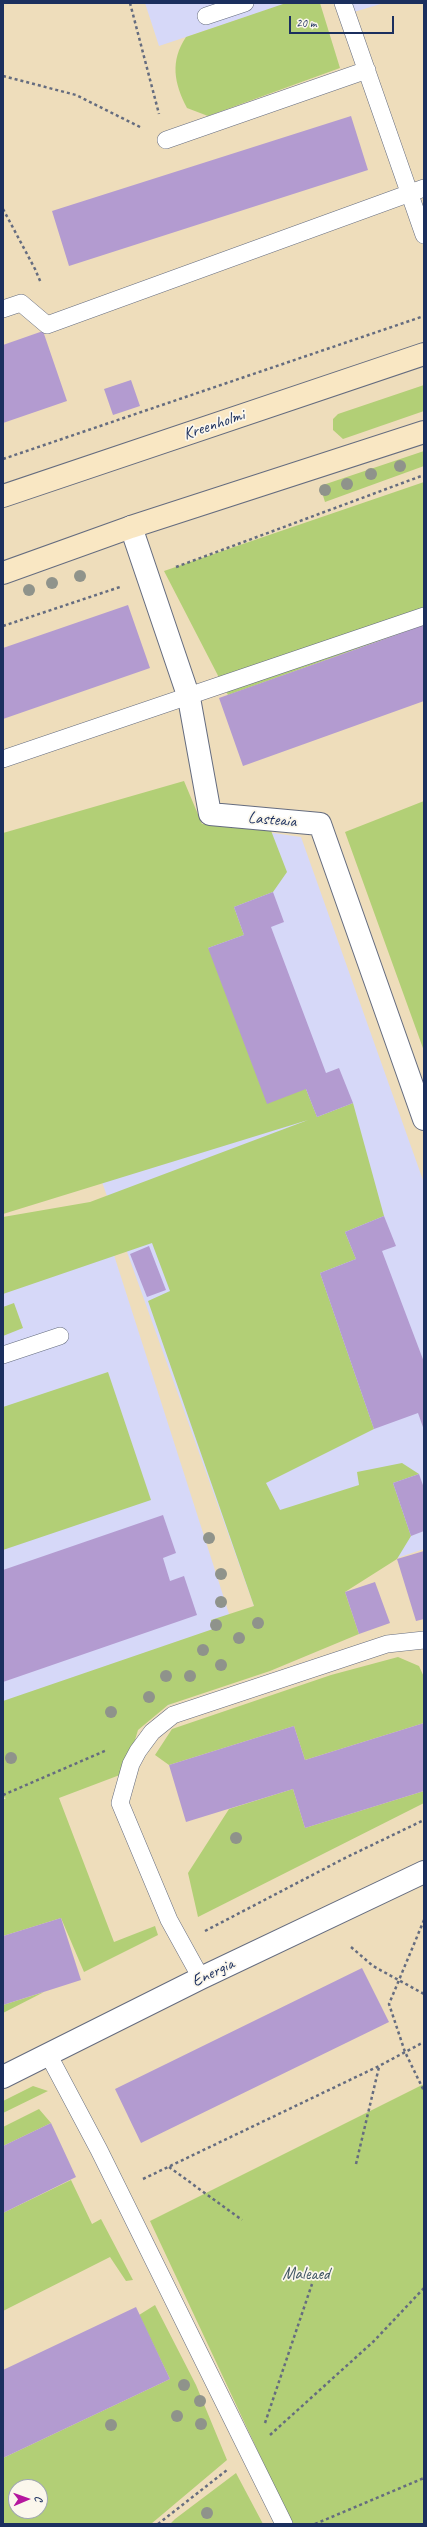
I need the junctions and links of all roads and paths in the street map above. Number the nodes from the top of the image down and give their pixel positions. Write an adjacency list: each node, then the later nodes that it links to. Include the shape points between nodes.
1 (130, 3): 7 (path)
2 (245, 3): 4 (lane)
3 (343, 3): 5 (lane)
4 (206, 16)
5 (367, 70): 7 (lane); 8 (lane)
6 (3, 76): 7 (path, via 76,95)
7 (166, 140)
8 (417, 190): 10 (lane); 13 (lane)
9 (3, 209): 13 (path, via 35,269)
10 (424, 235)
11 (3, 309): 13 (lane, via 21,303 47,325)
12 (424, 316): 16 (path)
13 (55, 322)
14 (424, 354): 18 (main road, Kreenholmi)
15 (424, 432): 19 (main road)
16 (3, 459)
17 (424, 475): 21 (path, via 164,571)
18 (3, 496)
19 (131, 527): 20 (main road); 21 (street, Lasteaia)
20 (3, 573)
21 (147, 575): 23 (path, via 116,589); 24 (street, Lasteaia)
22 (424, 616): 24 (lane)
23 (3, 626)
24 (189, 698): 25 (lane); 26 (street, Lasteaia, via 210,814 320,824)
25 (3, 759)
26 (424, 1119)
27 (60, 1336): 28 (lane)
28 (3, 1355)
29 (424, 1640): 35 (lane, via 387,1644 173,1715 152,1732 131,1764 120,1803)
30 (111, 1749): 31 (path)
31 (3, 1795)
32 (424, 1820): 35 (path, via 345,1858)
33 (424, 1872): 37 (street, Energia)
34 (424, 1920): 38 (path)
35 (182, 1944): 37 (lane)
36 (351, 1947): 38 (path, via 373,1966)
37 (201, 1978): 42 (street, Energia)
38 (399, 1979): 39 (path); 41 (path, via 389,2004)
39 (424, 1994)
40 (424, 2042): 41 (path)
41 (405, 2052): 43 (path); 45 (path)
42 (48, 2054): 44 (street, Energia); 48 (lane)
43 (379, 2066): 46 (path); 47 (path)
44 (3, 2077)
45 (424, 2091)
46 (356, 2164)
47 (169, 2167): 48 (path); 49 (path)
48 (119, 2191): 52 (lane)
49 (242, 2220)
50 (312, 2284): 52 (path)
51 (424, 2288): 52 (path, via 374,2341)
52 (253, 2449): 54 (path); 55 (lane)
53 (424, 2478): 56 (path)
54 (158, 2524)
55 (284, 2524)
56 (315, 2524)

